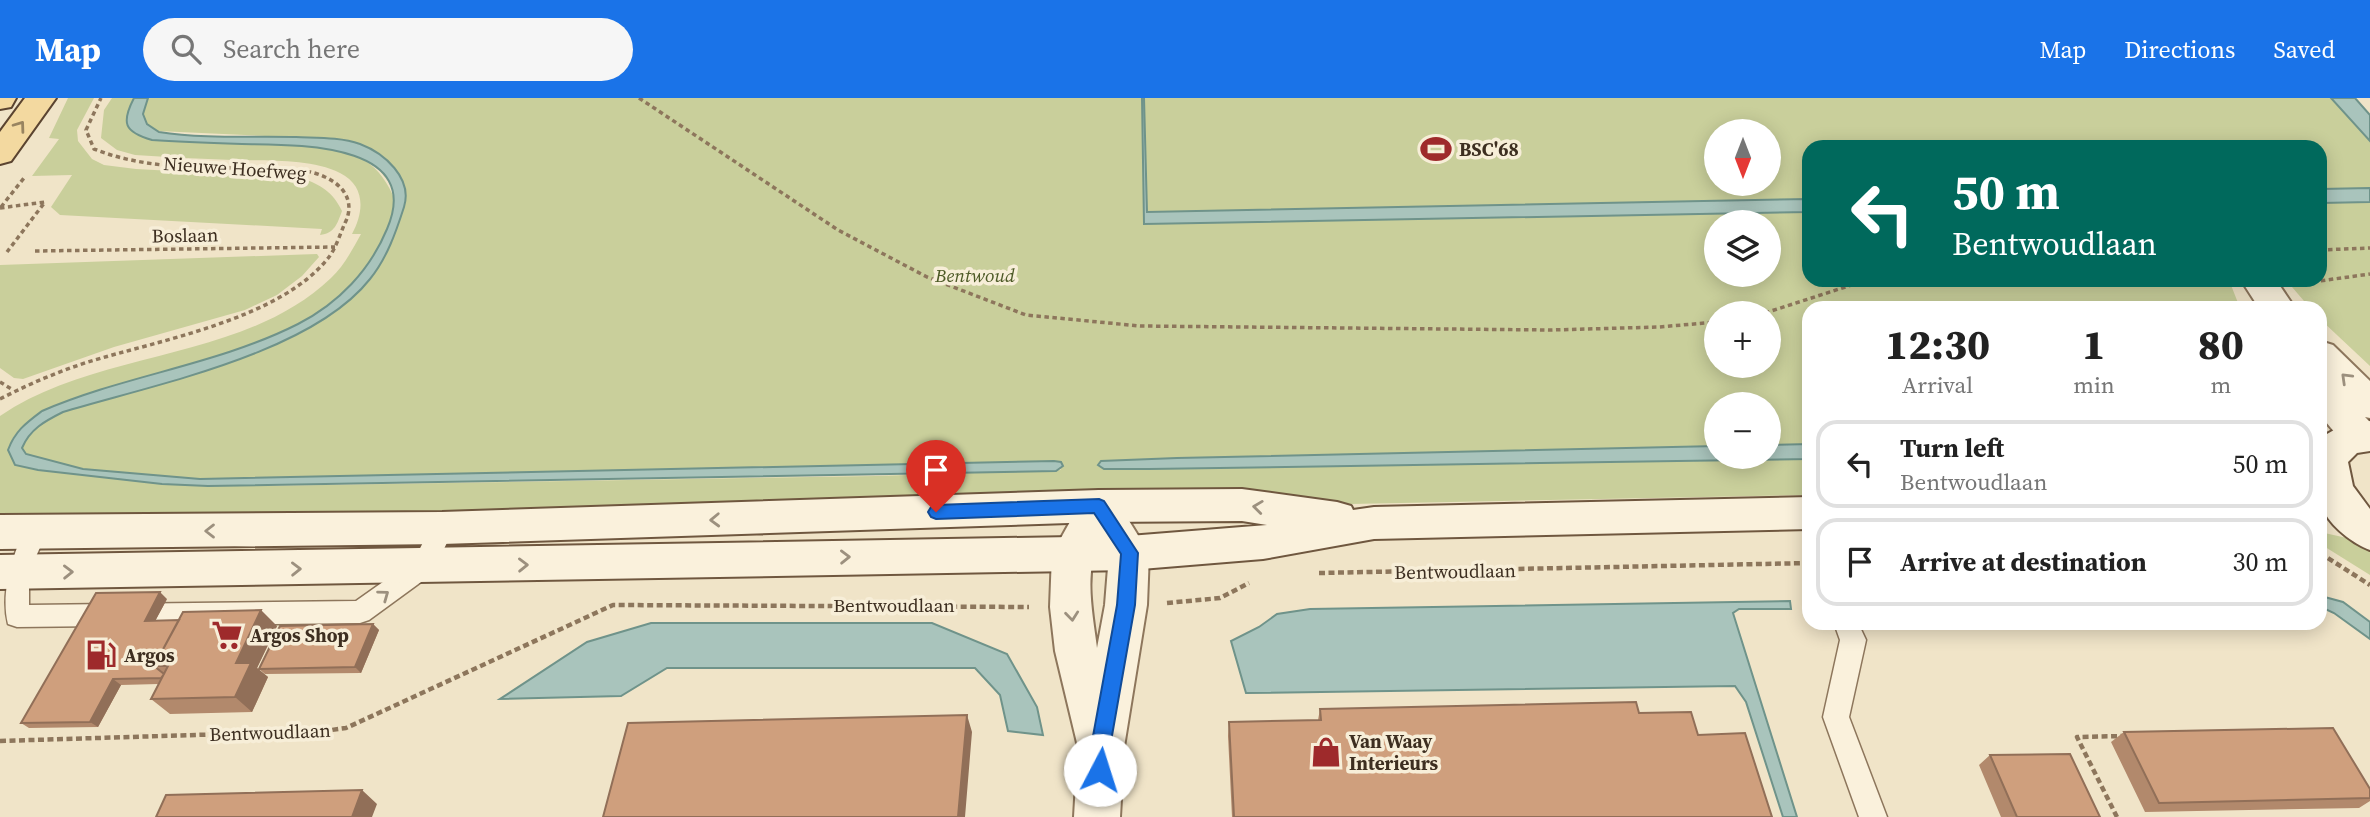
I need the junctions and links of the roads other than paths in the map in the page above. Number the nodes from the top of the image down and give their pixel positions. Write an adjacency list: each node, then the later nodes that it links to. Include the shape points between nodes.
1 (41, 98): 2 (main road, one-way to 1)
2 (0, 153)
3 (2327, 365): 5 (main road, one-way to 3)
4 (2327, 394): 5 (main road)
5 (2367, 426): 9 (main road, via 2334,450 2328,461)
6 (1099, 506): 8 (main road, one-way to 6, via 1242,505); 10 (main road, one-way to 10); 12 (main road); 13 (main road)
7 (1802, 518): 8 (main road)
8 (1374, 523): 12 (main road, via 1263,542)
9 (2333, 527)
10 (442, 528): 11 (main road, one-way to 11); 14 (lane)
11 (18, 532): 15 (lane)
12 (1129, 553): 13 (main road); 17 (main road, via 1126,605)
13 (1072, 554): 14 (main road, one-way to 13); 17 (main road, one-way to 17, via 1076,651)
14 (423, 567): 15 (main road, one-way to 14)
15 (8, 572)
16 (1849, 630): 19 (lane, via 1853,640 1836,717)
17 (1101, 747): 18 (main road)
18 (1097, 817)
19 (1873, 817)

